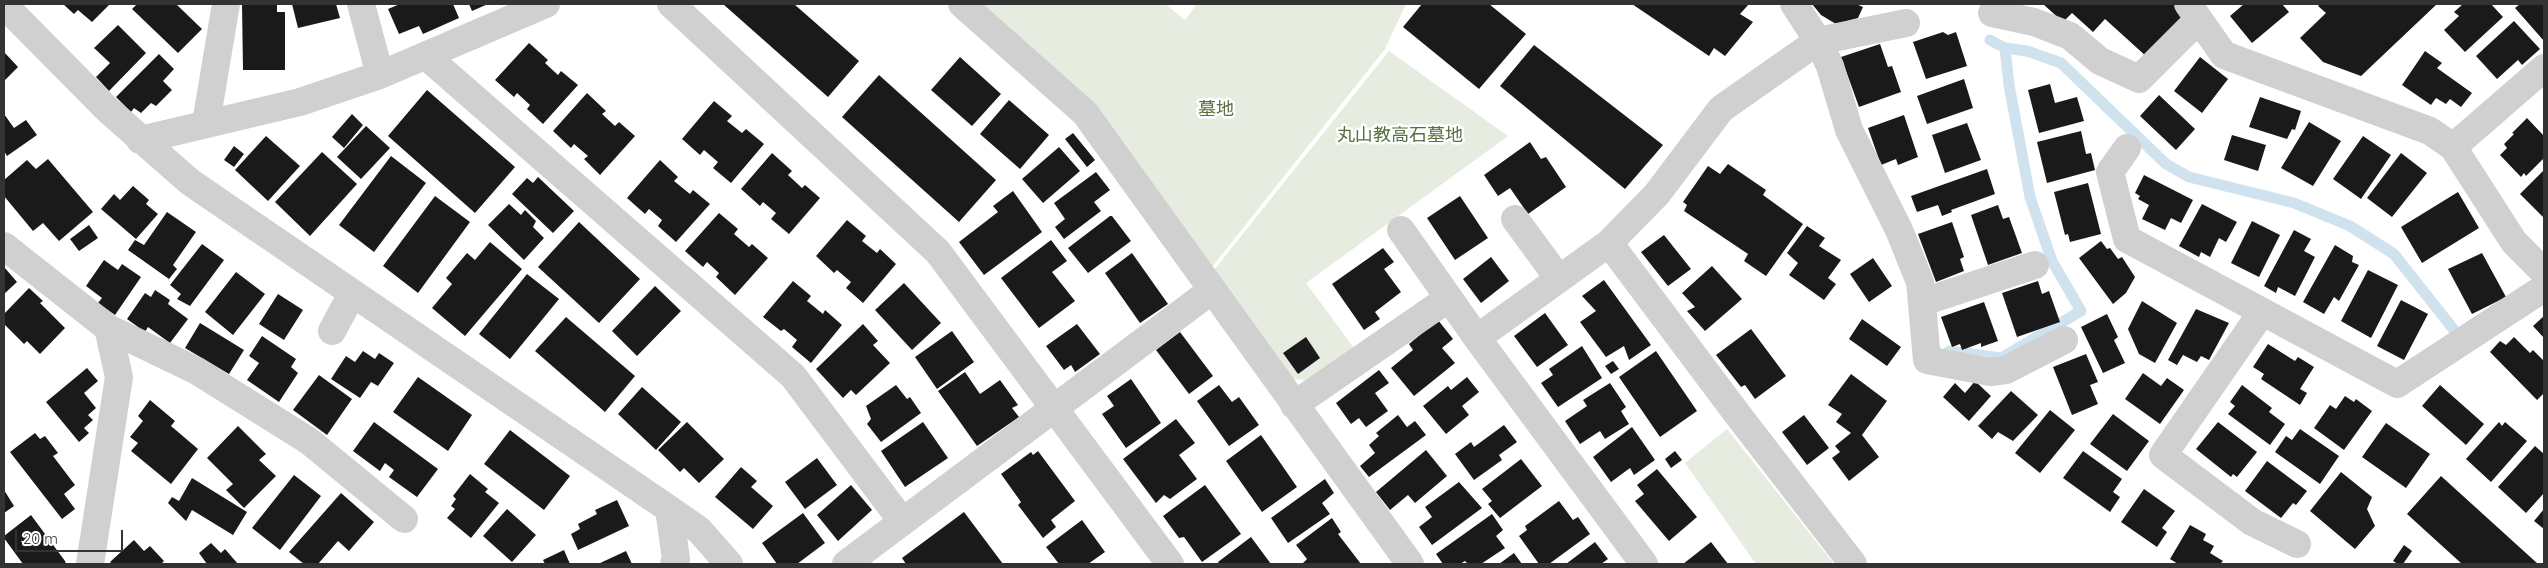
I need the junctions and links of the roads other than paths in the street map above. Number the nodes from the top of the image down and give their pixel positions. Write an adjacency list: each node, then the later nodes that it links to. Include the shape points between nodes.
1 (226, 4): 15 (street)
2 (361, 4): 14 (street)
3 (546, 4): 12 (street)
4 (671, 4): 37 (street, via 938,252)
5 (962, 4): 27 (street, via 1085,113)
6 (1794, 4): 11 (street)
7 (4, 5): 16 (street)
8 (2193, 12): 9 (street, via 2139,79 2100,61 2070,36 2034,22); 17 (street, via 2224,55 2430,131)
9 (1992, 13)
10 (1906, 23): 11 (street)
11 (1818, 41): 21 (street, via 1721,110 1657,194); 30 (street, via 1830,66 1849,130 1899,230 1920,282)
12 (426, 56): 14 (street); 40 (street, via 793,376)
13 (2544, 68): 17 (street)
14 (380, 75): 15 (street, via 300,102)
15 (206, 123): 16 (street)
16 (140, 140): 28 (street, via 190,182)
17 (2453, 147): 24 (street, via 2514,242)
18 (2127, 148): 31 (street, via 2110,172 2127,240)
19 (1515, 219): 25 (street)
20 (1401, 230): 29 (street)
21 (1609, 243): 25 (street); 49 (street)
22 (4, 246): 32 (street)
23 (2034, 265): 30 (street)
24 (2544, 272)
25 (1559, 279): 34 (street)
26 (2544, 288): 31 (street, via 2397,384)
27 (1212, 290): 36 (street); 37 (street)
28 (352, 294): 33 (street); 38 (street)
29 (1449, 298): 34 (street); 36 (street)
30 (1923, 302): 35 (street, via 1927,360 1990,372 2006,370)
31 (2262, 312): 41 (street, via 2163,455 2252,522)
32 (108, 328): 39 (street, via 197,371 309,440); 42 (street, via 119,377)
33 (332, 331)
34 (1477, 338): 48 (street)
35 (2064, 340)
36 (1294, 405): 47 (street)
37 (1054, 408): 40 (street); 46 (street)
38 (669, 508): 43 (street); 44 (street, via 699,530)
39 (404, 519)
40 (902, 521): 45 (street)
41 (2297, 544)
42 (90, 564)
43 (674, 564)
44 (729, 564)
45 (846, 564)
46 (1170, 564)
47 (1410, 564)
48 (1644, 564)
49 (1853, 564)

